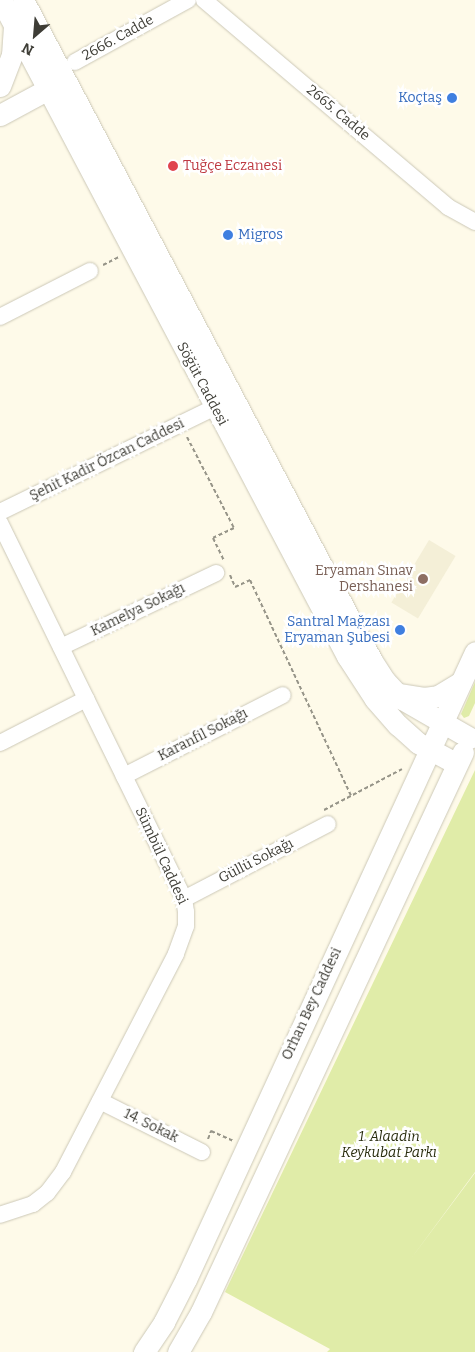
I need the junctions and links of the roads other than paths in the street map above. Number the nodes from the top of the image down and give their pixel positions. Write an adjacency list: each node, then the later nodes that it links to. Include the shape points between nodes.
1 (1, 0): 5 (main road, Söğüt Caddesi)
2 (23, 0): 6 (main road, Söğüt Caddesi)
3 (188, 0): 7 (street, 2666. Cadde)
4 (204, 0): 10 (street, 2665. Cadde, via 448,207)
5 (14, 25): 6 (main road, Söğüt Caddesi); 8 (main road, via 11,62)
6 (45, 63): 7 (main road, Söğüt Caddesi); 8 (main road)
7 (62, 77): 9 (main road); 13 (main road, Söğüt Caddesi, via 132,250); 20 (main road, Söğüt Caddesi, via 358,636)
8 (0, 87)
9 (0, 115)
10 (475, 222)
11 (90, 271): 12 (street)
12 (0, 317)
13 (215, 407): 14 (street, Şehit Kadir Özcan Caddesi); 26 (main road, Söğüt Caddesi, via 322,612 361,679)
14 (0, 512)
15 (0, 523): 17 (street, Sümbül Caddesi)
16 (216, 573): 17 (street, Kamelya Sokağı)
17 (61, 648): 22 (street, Sümbül Caddesi)
18 (475, 652): 19 (main road, Orhan Bey Caddesi)
19 (460, 683): 20 (main road, via 438,696 424,698); 23 (main road, Orhan Bey Caddesi)
20 (394, 692): 23 (main road, Söğüt Caddesi, via 408,704)
21 (283, 694): 28 (street, Karanfil Sokağı)
22 (86, 699): 25 (street); 28 (street, Sümbül Caddesi)
23 (441, 722): 24 (main road, Söğüt Caddesi); 26 (main road, Orhan Bey Caddesi)
24 (473, 735): 27 (main road)
25 (0, 743)
26 (427, 753): 27 (main road, Söğüt Caddesi); 34 (main road, Orhan Bey Caddesi, via 182,1287)
27 (457, 764): 35 (main road, via 201,1312)
28 (124, 776): 30 (street, Sümbül Caddesi)
29 (328, 824): 30 (street, Güllü Sokağı)
30 (184, 899): 31 (street, Sümbül Caddesi, via 186,912 182,940)
31 (100, 1101): 32 (street, 14. Sokak); 33 (street, Sümbül Caddesi, via 63,1172 47,1194 27,1207)
32 (202, 1152)
33 (0, 1215)
34 (144, 1352)
35 (178, 1352)

